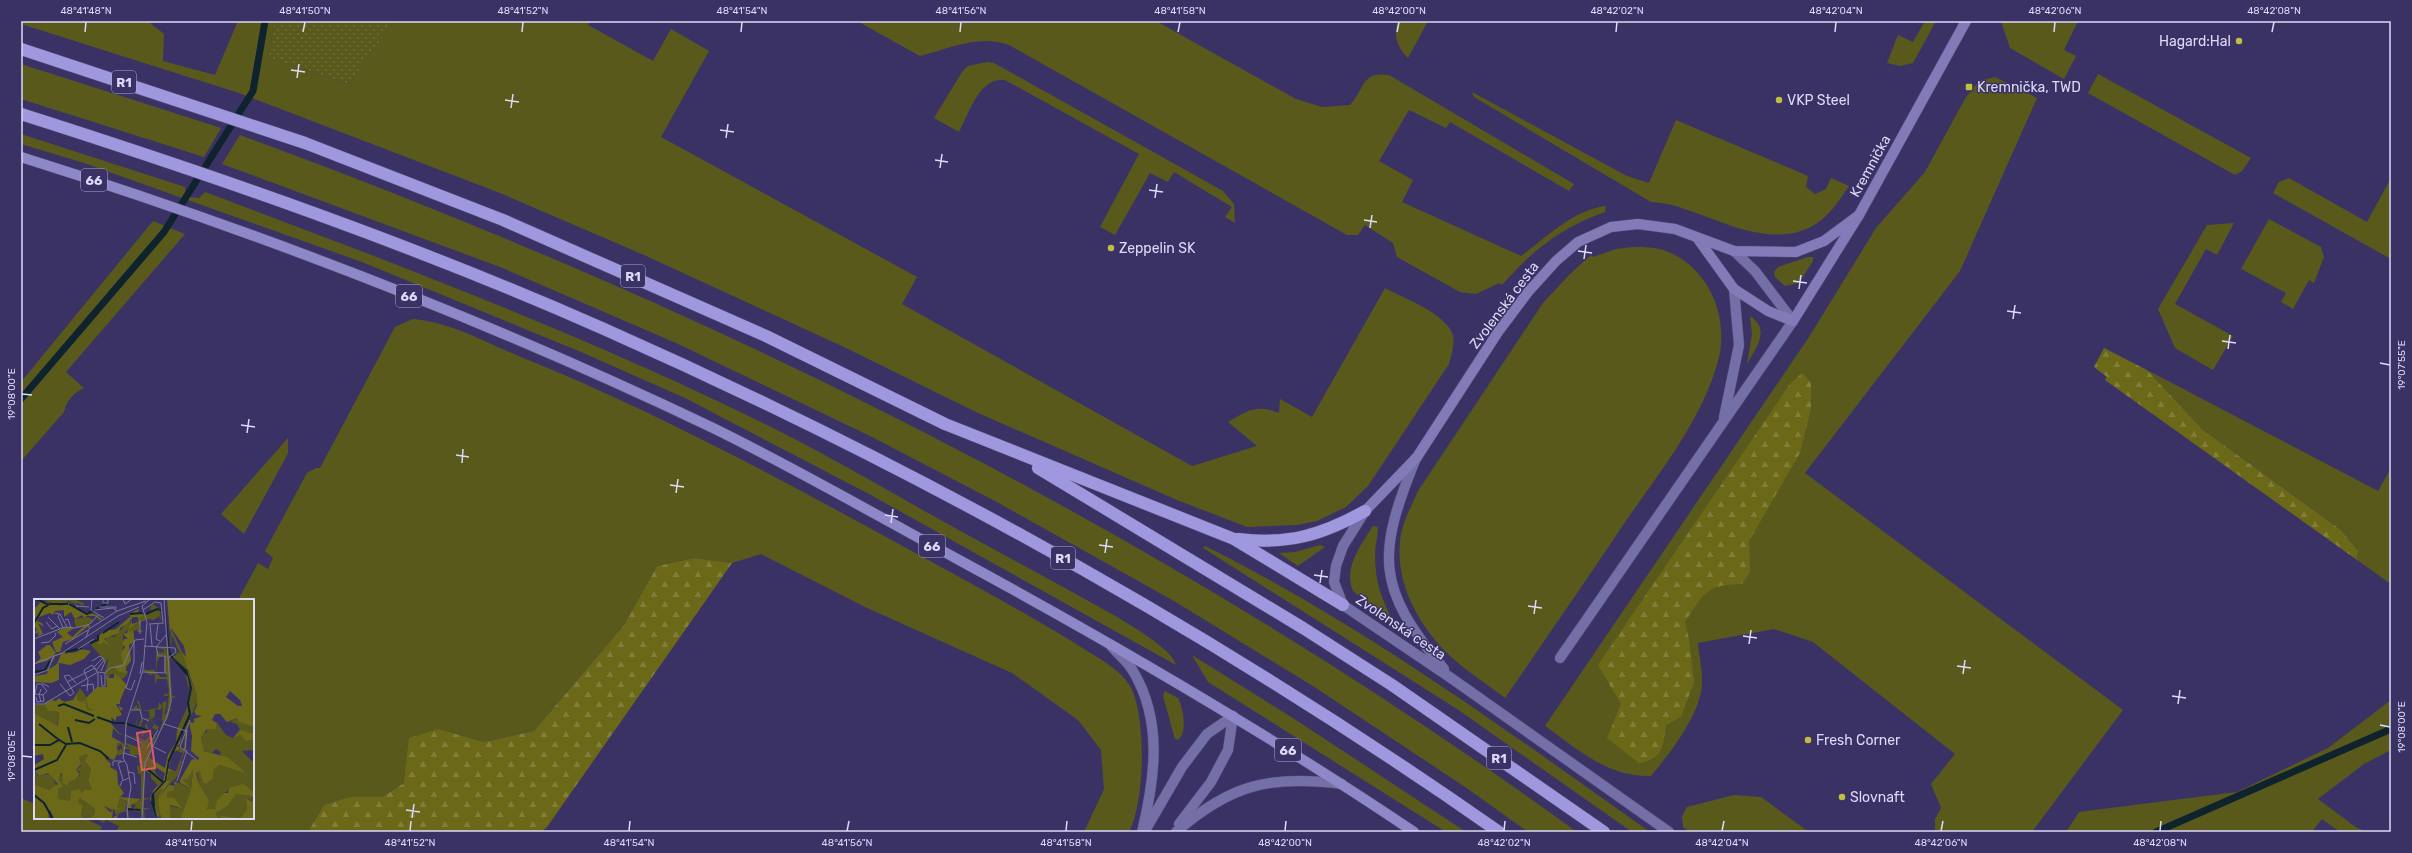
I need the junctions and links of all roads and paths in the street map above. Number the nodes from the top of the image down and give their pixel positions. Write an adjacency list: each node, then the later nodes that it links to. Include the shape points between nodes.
1 (1966, 21): 5 (main road, Kremnička)
2 (21, 49): 11 (highway, R1, via 227,115 417,186 572,249 766,336 945,424)
3 (21, 114): 25 (highway, R1, via 197,170 375,235 603,328 774,407 939,489 1104,581 1259,672)
4 (21, 157): 16 (main road, 66, via 167,205 390,288 626,387 716,430 818,484)
5 (1859, 215): 7 (main road, Zvolenská cesta, via 1824,241 1796,252); 9 (main road, Kremnička)
6 (1698, 239): 7 (main road, Zvolenská cesta); 8 (main road); 12 (main road, Zvolenská cesta, via 1675,230 1638,224 1611,227 1578,242 1556,261 1528,292 1498,332)
7 (1734, 251): 9 (street, Zvolenská cesta, via 1755,271)
8 (1734, 289): 9 (main road, via 1768,311); 10 (street, via 1739,345)
9 (1793, 321): 10 (street)
10 (1723, 421): 17 (street)
11 (1009, 451): 14 (highway); 26 (highway, R1, via 1392,685)
12 (1417, 457): 13 (main road, Zvolenská cesta); 18 (street, Zvolenská cesta, via 1392,525 1388,549 1389,572 1405,616 1421,643)
13 (1365, 511): 14 (highway, via 1336,527 1308,537 1270,541); 15 (street, Zvolenská cesta, via 1343,546 1336,566 1334,582)
14 (1234, 539): 15 (highway)
15 (1343, 605): 18 (street, Zvolenská cesta)
16 (1110, 644): 19 (main road, 66); 21 (street, via 1133,669 1148,700 1154,729 1152,778)
17 (1560, 658)
18 (1451, 678): 27 (street, Zvolenská cesta)
19 (1232, 716): 20 (main road, 66); 21 (street, via 1207,734 1182,767); 22 (street, via 1228,750 1212,782)
20 (1343, 784): 23 (street, via 1286,780 1260,783 1231,794 1202,810); 24 (main road, 66)
21 (1143, 832)
22 (1173, 832)
23 (1176, 832)
24 (1414, 832)
25 (1499, 832)
26 (1604, 832)
27 (1669, 832)

